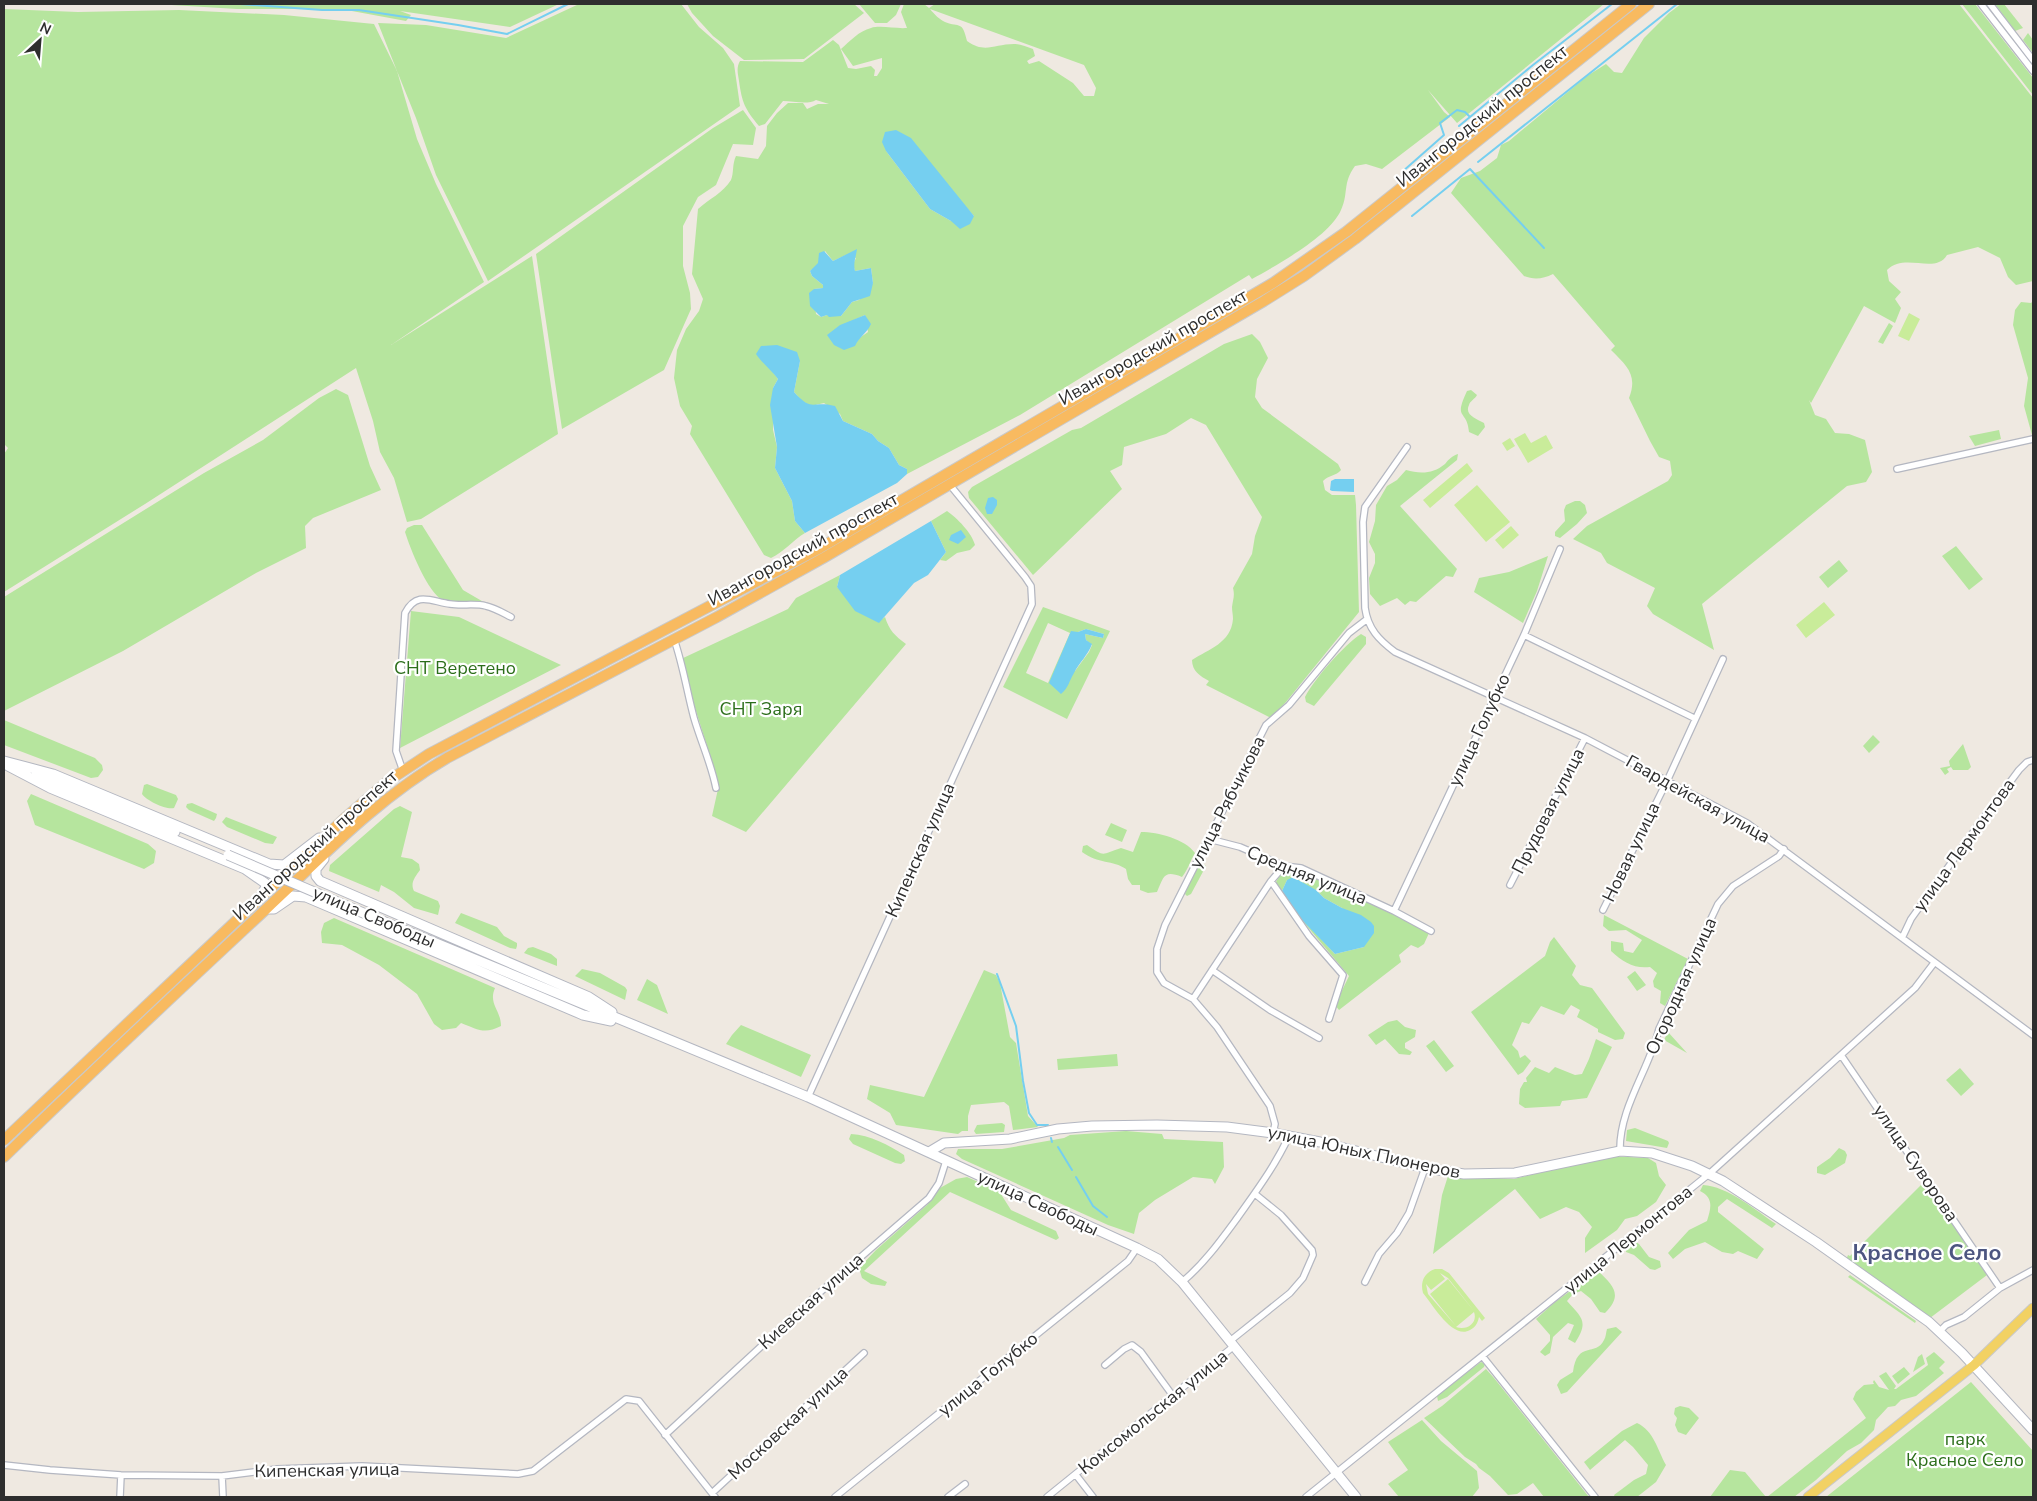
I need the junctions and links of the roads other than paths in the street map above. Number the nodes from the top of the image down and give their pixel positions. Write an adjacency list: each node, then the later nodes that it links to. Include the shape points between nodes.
1 (1631, 4): 22 (highway, Ивангородский проспект, via 1346,232 1273,283 820,548 429,754)
2 (1649, 4): 10 (highway, Ивангородский проспект, via 1355,239 1304,276)
3 (1981, 4): 6 (street)
4 (1990, 4): 5 (street)
5 (2033, 60)
6 (2033, 71)
7 (2033, 439): 9 (street)
8 (1407, 447): 13 (street, via 1365,506)
9 (1896, 469)
10 (950, 485): 15 (highway, Ивангородский проспект); 46 (street, Кипенская улица, via 1025,577 1030,586 1032,604)
11 (1560, 548): 14 (street, улица Голубко)
12 (511, 618): 22 (street, via 484,605 449,604 430,599 409,604 405,613 396,751)
13 (1366, 620): 17 (street, Гвардейская улица, via 1374,634 1395,652); 26 (street, улица Рябчикова, via 1349,633 1289,705 1266,725)
14 (1524, 635): 17 (street, улица Голубко); 18 (street)
15 (674, 639): 24 (street); 27 (highway, Ивангородский проспект, via 430,768 389,796)
16 (1723, 659): 18 (street, Новая улица)
17 (1494, 698): 19 (street, Гвардейская улица); 34 (street, улица Голубко)
18 (1694, 718): 23 (street, Новая улица)
19 (1585, 738): 23 (street, Гвардейская улица); 31 (street, Прудовая улица)
20 (2033, 760): 37 (street, улица Лермонтова, via 2019,770 1984,817 1911,919)
21 (4, 762): 25 (main road, via 53,774 269,864 284,865 317,839); 35 (main road, via 50,788 254,874 266,888); 42 (main road, улица Свободы, bridge)
22 (403, 771): 25 (highway, Ивангородский проспект)
23 (1668, 779): 28 (street, Гвардейская улица, via 1747,822); 33 (street, Новая улица)
24 (716, 788)
25 (326, 837): 35 (highway, Ивангородский проспект)
26 (1208, 839): 29 (street, Средняя улица, via 1240,847); 40 (street, улица Рябчикова, via 1160,935 1156,955 1157,972 1164,983)
27 (337, 842): 32 (highway, Ивангородский проспект); 42 (main road, улица Свободы, via 336,848 317,866 320,881 589,997)
28 (1784, 849): 37 (street, Гвардейская улица); 50 (street, Огородная улица, via 1779,856 1733,886 1718,904 1659,1029 1623,1122)
29 (1284, 866): 30 (street); 34 (street, Средняя улица, via 1301,868)
30 (1271, 881): 39 (street); 41 (street, via 1309,936 1343,975)
31 (1510, 885)
32 (266, 909): 42 (main road, улица Свободы, via 274,909 293,896 306,898 583,1015); 52 (highway, Ивангородский проспект)
33 (1603, 910)
34 (1394, 911): 36 (street, Средняя улица)
35 (245, 915): 49 (highway, Ивангородский проспект)
36 (1431, 931)
37 (1902, 938): 38 (street, Гвардейская улица)
38 (1934, 963): 43 (street, Гвардейская улица); 45 (street, улица Лермонтова, via 1915,988)
39 (1212, 970): 40 (street); 44 (street, via 1270,1010)
40 (1193, 999): 47 (street, via 1270,1106 1275,1124)
41 (1329, 1019)
42 (633, 1026): 46 (main road, улица Свободы)
43 (2033, 1035)
44 (1319, 1038)
45 (1841, 1055): 55 (street, улица Лермонтова); 61 (street, улица Суворова)
46 (808, 1097): 51 (main road, улица Свободы)
47 (1273, 1133): 48 (main road, улица Юных Пионеров); 51 (main road, улица Юных Пионеров, via 1227,1127 1092,1126 1010,1139 944,1143)
48 (1289, 1136): 54 (main road, улица Юных Пионеров); 56 (street, via 1278,1160)
49 (4, 1140)
50 (1620, 1151): 54 (main road, улица Юных Пионеров, via 1510,1173 1464,1174); 55 (main road, улица Юных Пионеров, via 1669,1157)
51 (929, 1152): 53 (main road, улица Свободы)
52 (4, 1158)
53 (946, 1161): 57 (main road, улица Свободы); 71 (street, Киевская улица, via 939,1183 929,1198 818,1294)
54 (1425, 1168): 60 (street, via 1409,1213 1379,1254)
55 (1709, 1174): 63 (main road, улица Юных Пионеров, via 1816,1242); 66 (street, улица Лермонтова)
56 (1255, 1194): 59 (street, via 1219,1242); 64 (street, Комсомольская улица, via 1281,1215 1313,1255 1303,1278 1290,1293)
57 (1137, 1248): 59 (main road, улица Свободы, via 1158,1260); 81 (street, улица Голубко, via 1128,1260)
58 (2033, 1270): 61 (street)
59 (1182, 1282): 64 (main road, улица Свободы)
60 (1365, 1282)
61 (2000, 1288): 63 (street, via 1964,1317)
62 (2033, 1308): 68 (main road)
63 (1940, 1331): 68 (main road, улица Юных Пионеров)
64 (1232, 1344): 69 (street, Комсомольская улица); 73 (main road, улица Свободы)
65 (864, 1352): 78 (street, Московская улица)
66 (1483, 1356): 73 (street, улица Лермонтова); 87 (street)
67 (1105, 1365): 69 (street, via 1132,1345 1141,1352)
68 (1974, 1365): 70 (main road, улица Юных Пионеров); 88 (main road)
69 (1173, 1396): 75 (street, Комсомольская улица)
70 (2033, 1430)
71 (665, 1435): 76 (street, Кипенская улица, via 639,1401 626,1399 533,1471 518,1474 362,1466 277,1469); 78 (street)
72 (4, 1465): 74 (street, Кипенская улица)
73 (1336, 1473): 85 (street, улица Лермонтова); 86 (main road, улица Свободы)
74 (121, 1475): 76 (street, Кипенская улица); 79 (street)
75 (1076, 1475): 83 (street, Комсомольская улица); 84 (street)
76 (222, 1476): 80 (street)
77 (965, 1484): 82 (street)
78 (714, 1495)
79 (120, 1497)
80 (223, 1497)
81 (835, 1497)
82 (948, 1497)
83 (1048, 1497)
84 (1093, 1497)
85 (1306, 1497)
86 (1356, 1497)
87 (1595, 1497)
88 (1808, 1497)

